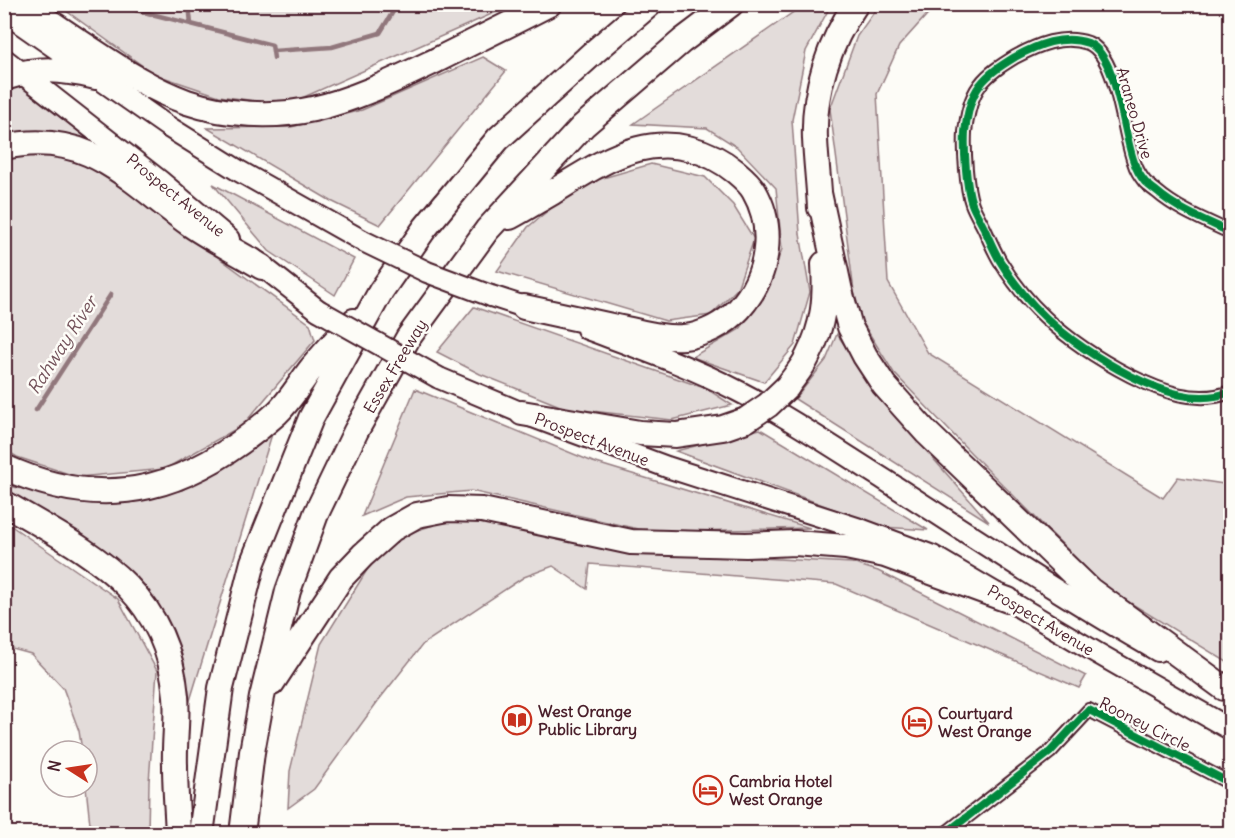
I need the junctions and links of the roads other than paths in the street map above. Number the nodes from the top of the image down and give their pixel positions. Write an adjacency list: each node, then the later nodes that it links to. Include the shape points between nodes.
1 (24, 4): 2 (highway, via 131,76 164,92 213,109 279,113 312,109 402,77)
2 (549, 4)
3 (650, 4): 14 (highway, via 498,139 425,228)
4 (731, 4): 11 (highway, Essex Freeway, via 584,126)
5 (856, 4): 10 (highway, via 833,45 823,74 815,137)
6 (4, 12): 8 (main road, Prospect Avenue)
7 (10, 70): 8 (highway, via 66,71); 13 (main road, Prospect Avenue, via 160,181)
8 (96, 77): 15 (main road, Prospect Avenue, bridge, via 238,171 363,241 427,272)
9 (4, 147): 13 (highway, via 38,143 91,154 118,169 192,226)
10 (819, 193): 17 (highway, bridge, via 823,316 807,358 787,387 768,405 746,420 723,428 676,435 640,433); 21 (highway, via 850,327 884,385 926,432 1090,590)
11 (487, 230): 15 (highway, via 600,164 661,145 699,150 715,157 754,190 765,222 765,264 748,300 722,324 683,337 660,336); 22 (highway, Essex Freeway, via 408,338 316,513 288,591)
12 (1230, 232): 16 (street, Araneo Drive, via 1186,213 1146,182 1134,163 1106,60 1090,44 1061,39 1032,47 996,68 980,85 967,118 964,143 971,202 999,260 1023,292 1046,318 1079,345 1153,387 1201,397)
13 (262, 267): 17 (main road, Prospect Avenue, bridge, via 318,310 439,378)
14 (381, 291): 18 (highway, via 279,411 198,470 133,490 92,491 63,488); 26 (highway, via 311,418 253,562 220,688)
15 (524, 306): 21 (main road, Prospect Avenue, via 653,353 738,390 801,426 1114,626)
16 (1230, 392)
17 (522, 413): 20 (main road, Prospect Avenue, via 667,467 933,556)
18 (4, 467)
19 (4, 503): 25 (highway, via 111,570 149,612 163,638 177,698 174,765)
20 (1008, 600): 22 (highway, via 885,555 846,546 631,542 482,510 448,509 417,515 392,529 363,555 341,578); 23 (main road, Prospect Avenue)
21 (1227, 689)
22 (262, 697): 27 (highway, Essex Freeway)
23 (1230, 729)
24 (1230, 783): 28 (street, Rooney Circle, via 1089,710 1050,752)
25 (178, 834)
26 (201, 834)
27 (242, 834)
28 (945, 834)

